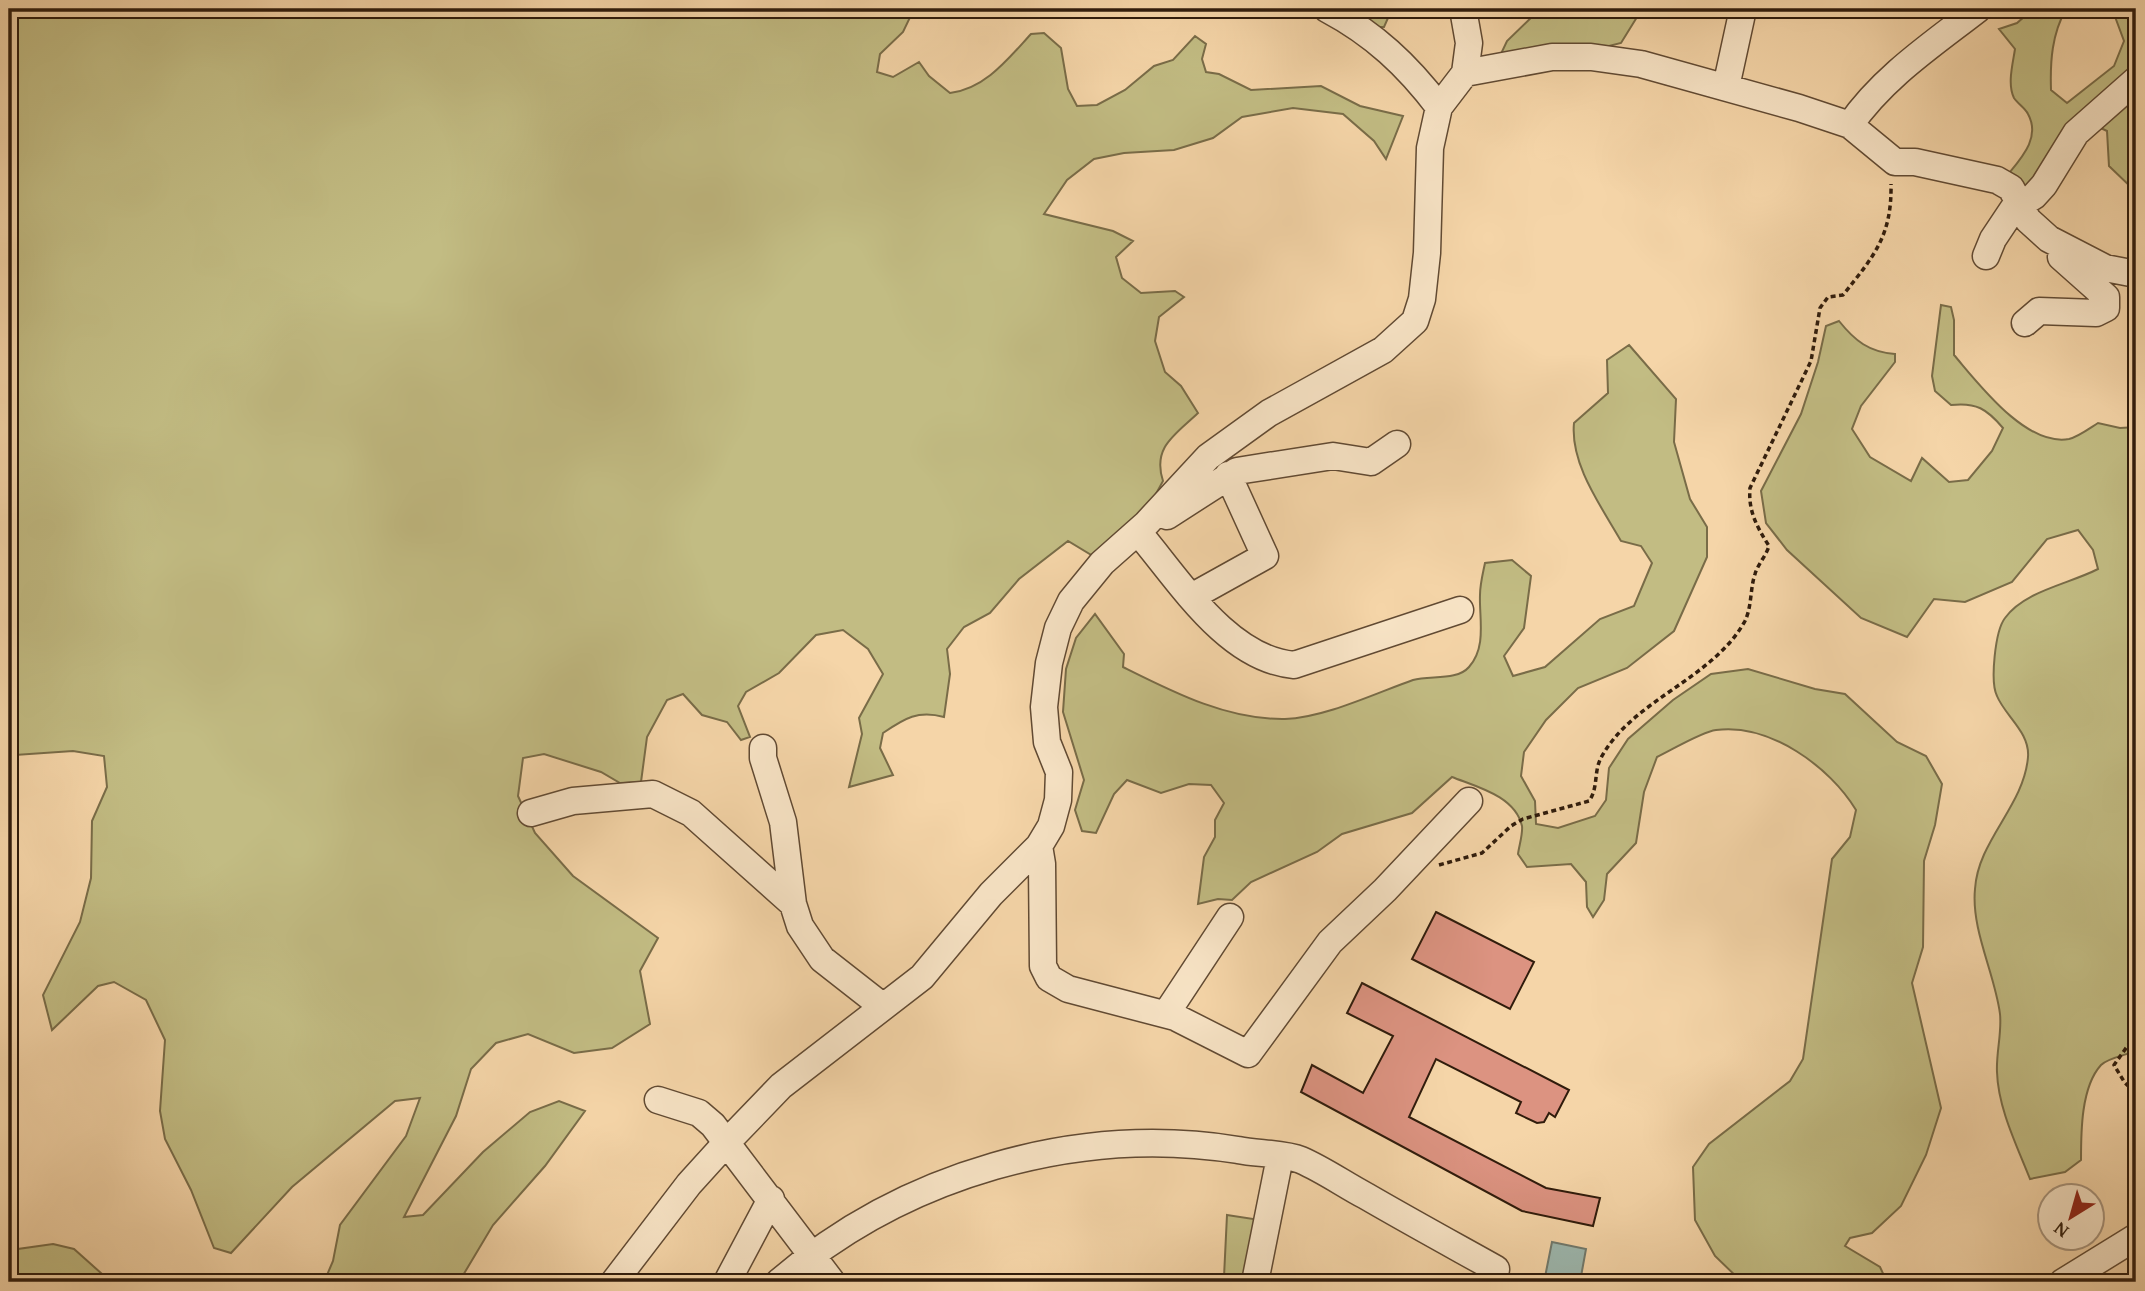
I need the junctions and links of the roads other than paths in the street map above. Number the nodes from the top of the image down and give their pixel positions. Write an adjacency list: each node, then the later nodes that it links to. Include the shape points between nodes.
1 (1328, 9): 8 (street, via 1393,53)
2 (1464, 9): 5 (street, via 1469,43)
3 (1743, 9): 7 (street)
4 (1978, 9): 9 (street, via 1898,72 1866,101)
5 (1465, 73): 7 (street, via 1552,57 1591,57 1640,64); 8 (street)
6 (2136, 80): 10 (street, via 2076,133 2044,185)
7 (1726, 88): 9 (street)
8 (1439, 107): 17 (street, via 1430,148 1422,299 1415,321 1383,350 1269,413 1208,457)
9 (1850, 125): 10 (street, via 1895,162 1997,180 2011,188)
10 (2021, 203): 11 (street, via 2028,220); 12 (street, via 1993,239)
11 (2049, 239): 13 (street, via 2105,268); 14 (street, via 2066,262 2106,297 2106,308 2096,313 2039,311)
12 (1986, 256)
13 (2136, 274)
14 (2025, 323)
15 (1397, 444): 16 (street, via 1371,463 1319,456)
16 (1228, 475): 17 (street); 18 (street, via 1265,556)
17 (1138, 532): 18 (street); 23 (street, via 1102,563 1071,601 1058,628 1044,707 1047,742 1059,772 1058,800)
18 (1193, 596): 19 (street, via 1220,629 1245,647 1263,658 1294,665)
19 (1460, 610)
20 (763, 748): 24 (street, via 783,822)
21 (1469, 802): 27 (street, via 1331,942 1248,1054)
22 (531, 813): 24 (street, via 573,801 653,794 691,813)
23 (1039, 846): 26 (street, via 991,894 922,977); 27 (street, via 1043,966 1049,978 1068,989)
24 (793, 904): 26 (street, via 807,941 822,959)
25 (1230, 917): 27 (street)
26 (882, 1006): 29 (street, via 781,1086)
27 (1166, 1014)
28 (657, 1100): 29 (street, via 699,1113)
29 (728, 1140): 31 (street); 34 (street)
30 (1280, 1157): 33 (street, via 1165,1143 1018,1159 908,1199); 38 (street); 39 (street, via 1299,1159 1496,1269)
31 (771, 1199): 33 (street); 35 (street)
32 (2136, 1237): 40 (street)
33 (812, 1254): 36 (street); 37 (street)
34 (614, 1282)
35 (727, 1282)
36 (779, 1282)
37 (832, 1282)
38 (1255, 1282)
39 (1494, 1282)
40 (2063, 1282)

